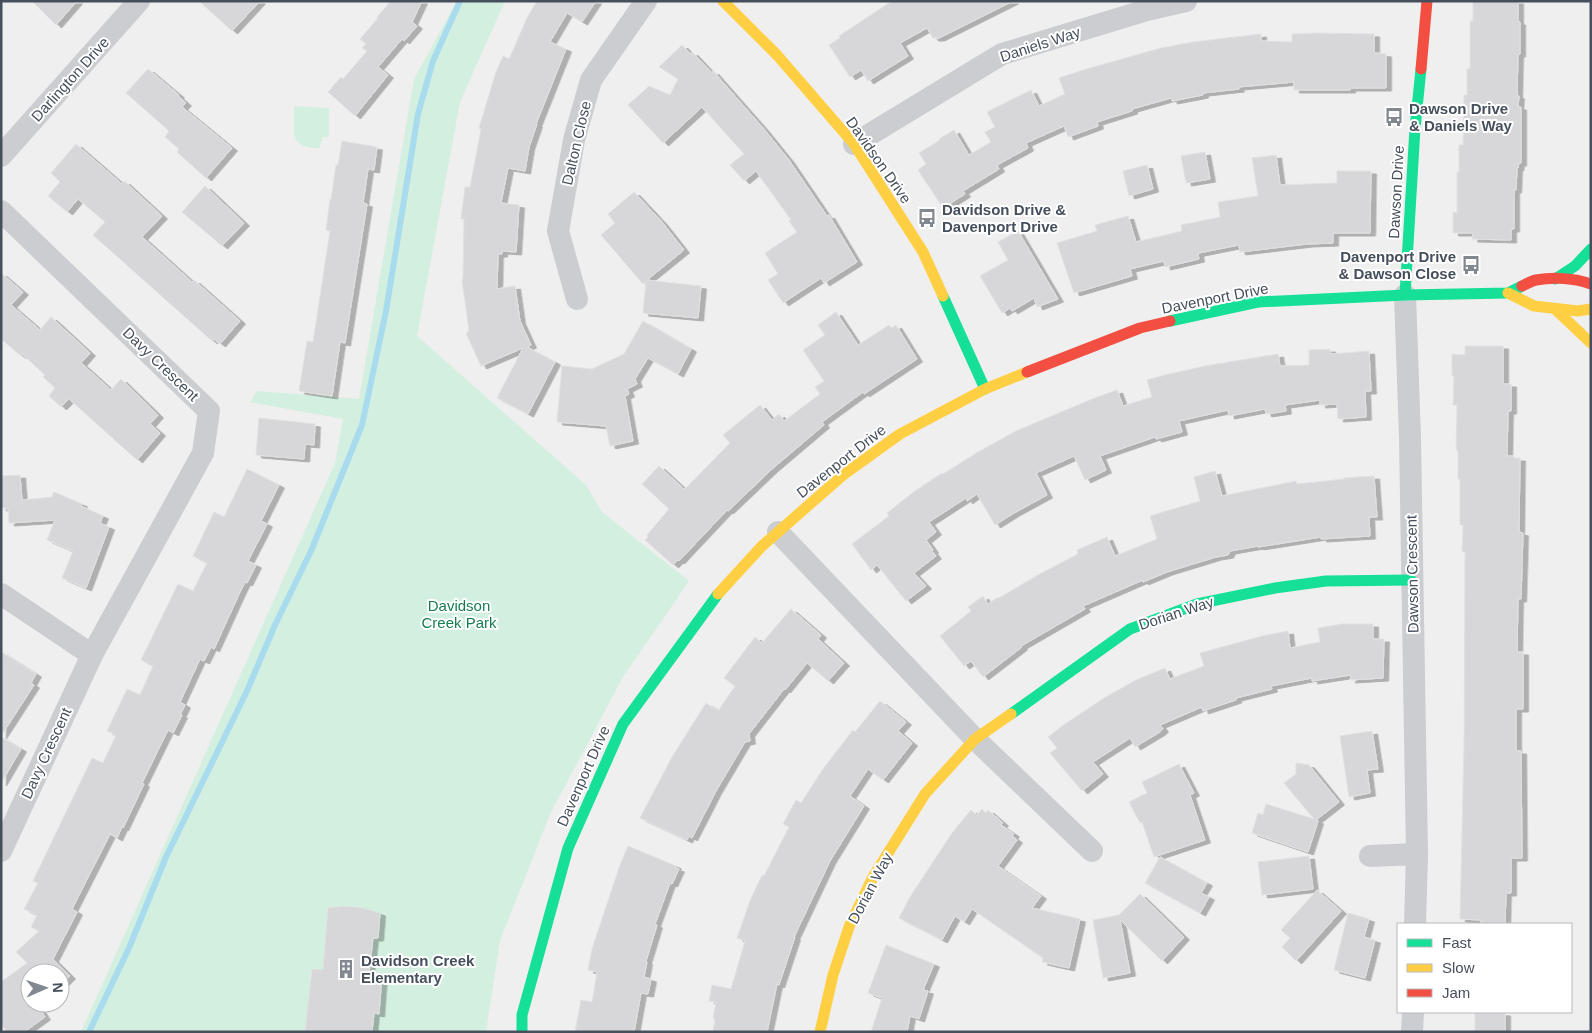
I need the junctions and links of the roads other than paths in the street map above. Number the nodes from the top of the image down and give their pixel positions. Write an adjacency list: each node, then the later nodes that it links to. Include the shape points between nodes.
1 (139, 1): 7 (street, Darlington Drive)
2 (646, 1): 14 (street, Dalton Close, via 591,80 574,140 558,231)
3 (723, 1): 6 (street, Davidson Drive, via 777,55)
4 (1186, 1): 6 (street, Daniels Way, via 1002,54)
5 (1427, 1): 13 (street, Dawson Drive)
6 (854, 144): 18 (street, Davidson Drive, via 923,252)
7 (1, 156)
8 (1, 211): 22 (street, Davy Crescent, via 209,411 204,453)
9 (1591, 249): 10 (street, via 1575,266)
10 (1555, 279): 11 (street, Davenport Drive); 12 (street, Davenport Drive, via 1535,280)
11 (1591, 284)
12 (1508, 293): 13 (street, Davenport Drive); 15 (street, Davenport Drive, via 1534,306)
13 (1405, 295): 18 (street, Davenport Drive, via 1258,302 1140,328); 20 (street, Dawson Crescent)
14 (577, 299)
15 (1555, 309): 16 (street, Davenport Drive); 17 (street)
16 (1591, 309)
17 (1591, 343)
18 (985, 389): 19 (street, Davenport Drive, via 900,434 843,475)
19 (778, 532): 23 (street); 30 (street, Davenport Drive, via 710,603 623,724 568,848 522,1015)
20 (1412, 580): 23 (street, Dorian Way, via 1326,581 1197,604 1130,629); 26 (street, Dawson Crescent)
21 (1, 594): 22 (street)
22 (92, 655): 24 (street, Davy Crescent)
23 (975, 739): 25 (street); 31 (street, Dorian Way, via 925,794 873,877 849,927 833,975)
24 (1, 851)
25 (1092, 851)
26 (1417, 854): 27 (street); 28 (street, Dawson Crescent)
27 (1370, 856)
28 (1415, 923)
29 (1413, 1013): 32 (street)
30 (522, 1032)
31 (820, 1032)
32 (1412, 1032)

